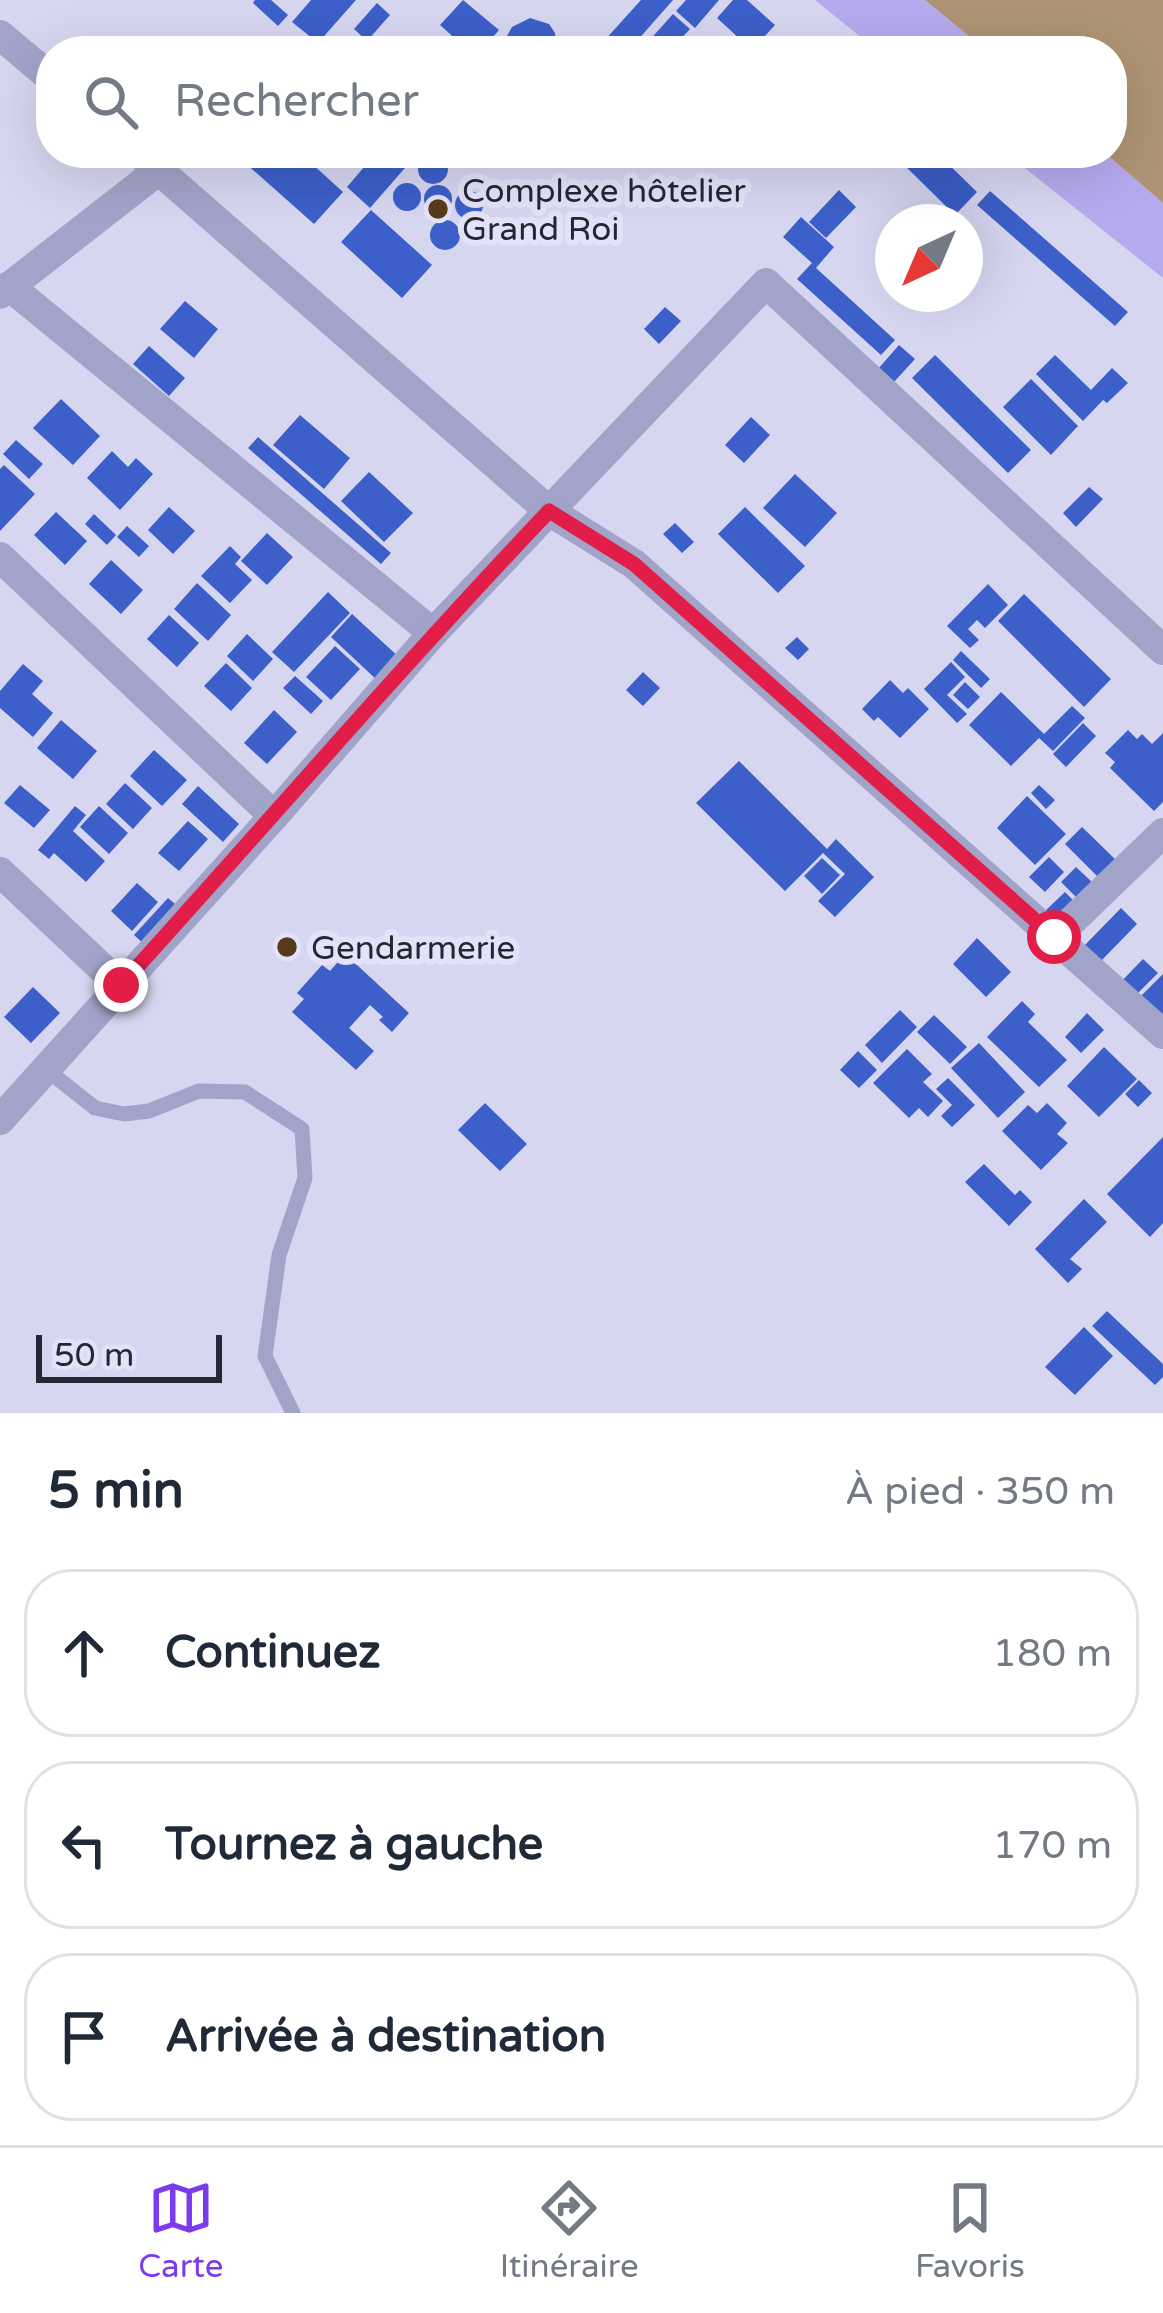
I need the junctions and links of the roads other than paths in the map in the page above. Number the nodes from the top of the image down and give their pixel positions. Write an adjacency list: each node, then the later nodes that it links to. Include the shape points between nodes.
1 (0, 35): 2 (street)
2 (36, 65)
3 (143, 168): 5 (street, via 103,216)
4 (157, 168): 6 (street)
5 (4, 287): 8 (street)
6 (549, 511): 8 (street); 9 (street, via 766,283); 13 (street, via 634,564)
7 (0, 557): 10 (street)
8 (433, 633): 10 (street)
9 (1163, 650)
10 (274, 816): 14 (street)
11 (1163, 833): 13 (street)
12 (0, 872): 14 (street)
13 (1054, 937): 15 (street)
14 (121, 985): 16 (street)
15 (1163, 1034)
16 (47, 1070): 17 (street); 18 (lane, via 95,1108 124,1114 199,1091 245,1092 302,1129 304,1178 279,1255 266,1356)
17 (0, 1120)
18 (293, 1413)

